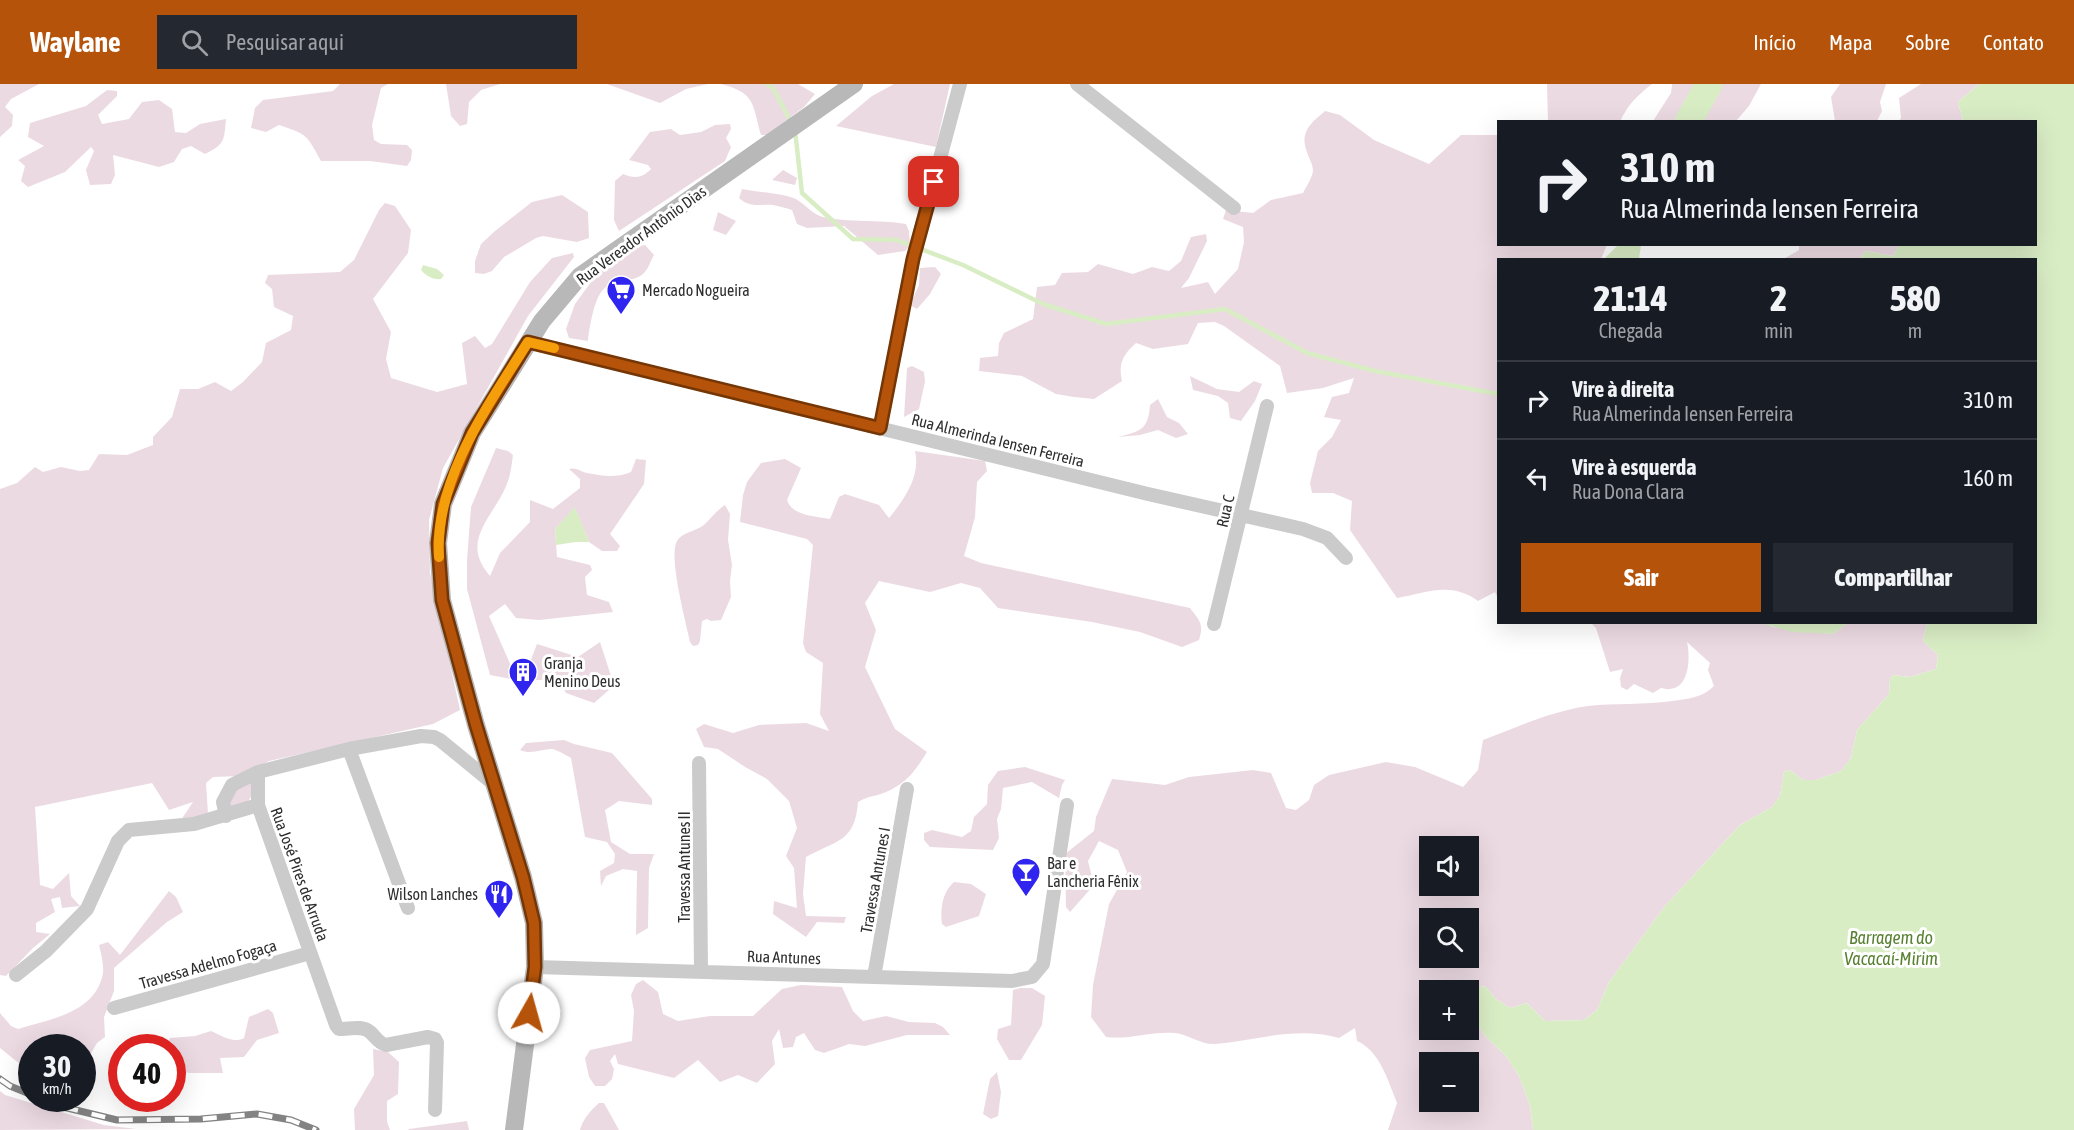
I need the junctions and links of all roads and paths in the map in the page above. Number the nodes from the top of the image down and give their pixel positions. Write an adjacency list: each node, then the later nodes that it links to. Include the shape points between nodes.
1 (854, 84): 5 (street, Rua Vereador Antônio Dias, via 580,276)
2 (960, 84): 7 (street, via 913,259)
3 (1077, 84): 4 (street)
4 (1234, 208)
5 (528, 342): 7 (street, Rua Almerinda Iensen Ferreira); 14 (street, Rua Vereador Antônio Dias, via 472,433 443,504 438,543 442,600)
6 (1267, 406): 8 (street, Rua C)
7 (880, 428): 8 (street, Rua Almerinda Iensen Ferreira)
8 (1240, 516): 9 (street, Rua Almerinda Iensen Ferreira, via 1327,538); 10 (street, Rua C)
9 (1346, 558)
10 (1214, 624)
11 (349, 748): 13 (street); 14 (street, via 434,737); 19 (street)
12 (699, 763): 22 (street, Travessa Antunes II)
13 (258, 772): 16 (street, Rua José Pires de Arruda); 18 (street, via 232,785 223,802)
14 (495, 785): 21 (street, Rua Vereador Antônio Dias, via 534,923)
15 (908, 789): 24 (street, Travessa Antunes I)
16 (258, 805): 18 (street); 20 (street, Rua José Pires de Arruda)
17 (1067, 805): 24 (street, Rua Antunes, via 1043,963 1032,977 1012,981)
18 (226, 816): 23 (street, via 194,824 129,830 118,841 87,909)
19 (408, 908)
20 (310, 953): 25 (street, Travessa Adelmo Fogaça); 26 (street, Rua José Pires de Arruda, via 339,1029 361,1028 386,1045 435,1039)
21 (535, 967): 22 (street, Rua Antunes); 27 (street, Rua Vereador Antônio Dias)
22 (701, 971): 24 (street, Rua Antunes)
23 (16, 975)
24 (874, 977)
25 (114, 1008)
26 (435, 1110)
27 (514, 1130)

